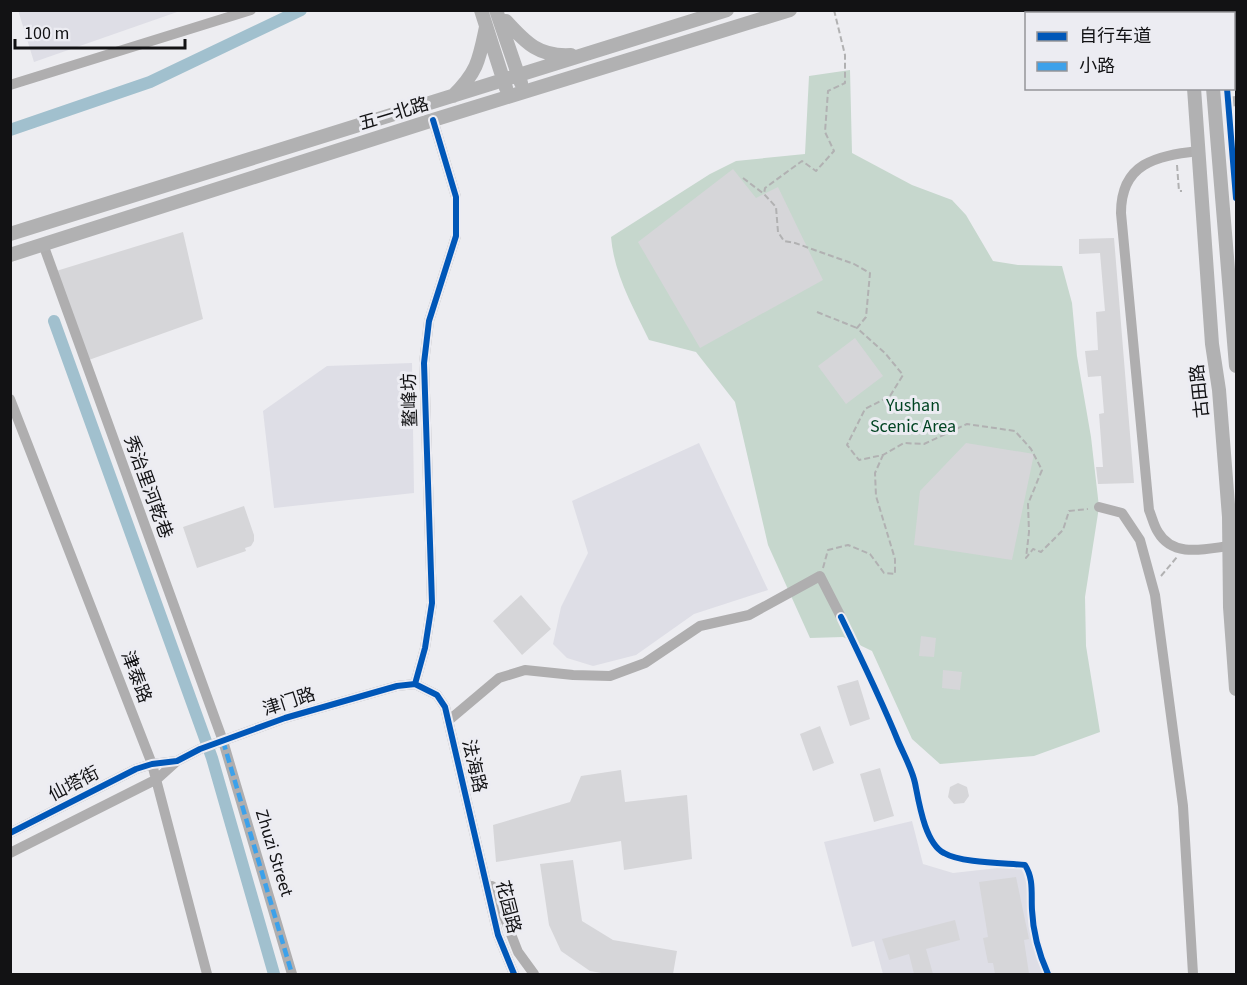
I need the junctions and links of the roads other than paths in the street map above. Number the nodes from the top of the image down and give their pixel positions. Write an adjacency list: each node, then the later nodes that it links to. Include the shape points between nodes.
1 (251, 10): 9 (street)
2 (481, 10): 5 (main road)
3 (727, 10): 6 (main road, 五一北路)
4 (790, 10): 12 (main road, 五一北路)
5 (494, 20): 6 (main road, via 506,21 536,49 555,56); 7 (main road); 8 (main road); 13 (main road, via 477,65)
6 (597, 52): 7 (main road, 五一北路)
7 (518, 77): 8 (main road, 五一北路); 12 (main road)
8 (505, 81): 13 (main road, 五一北路); 14 (main road)
9 (10, 85)
10 (1194, 90): 16 (main road, 古田路)
11 (1213, 90): 20 (main road)
12 (524, 93): 14 (main road, 五一北路)
13 (452, 97): 17 (main road, 五一北路)
14 (507, 99): 15 (main road, 五一北路)
15 (433, 120): 18 (main road, 五一北路); 26 (street, 鳌峰坊, via 456,197 456,236 429,321 424,363 432,603)
16 (1198, 151): 23 (main road, 古田路); 23 (street, via 1179,153 1136,169 1121,199 1149,510 1159,533 1182,550)
17 (10, 234)
18 (42, 244): 19 (main road, 五一北路); 29 (street, 秀治里河乾巷)
19 (10, 255)
20 (1236, 366)
21 (10, 399): 31 (street, 津泰路)
22 (1099, 507): 40 (street, via 1122,513 1140,540 1155,595 1183,806)
23 (1229, 546): 24 (main road, 古田路)
24 (1233, 576): 27 (main road, 古田路, via 1230,607)
25 (841, 617): 28 (street, via 820,576 749,615 700,626 645,663 610,676 525,670 499,678)
26 (415, 684): 28 (street, 法海路, via 437,695); 29 (street, 津门路, via 285,718)
27 (1236, 689)
28 (448, 721): 34 (street, 法海路)
29 (223, 741): 30 (street, 津门路); 37 (street, Zhuzi Street)
30 (177, 761): 31 (street, 津门路); 32 (street)
31 (152, 764): 32 (street, 津泰路); 33 (street, 仙塔街)
32 (157, 779): 35 (street); 36 (street, 津泰路)
33 (10, 833)
34 (477, 846): 38 (street, 花园路, via 498,935); 39 (street, 花园路, via 518,952)
35 (10, 853)
36 (207, 975)
37 (292, 975)
38 (514, 975)
39 (534, 975)
40 (1193, 975)

